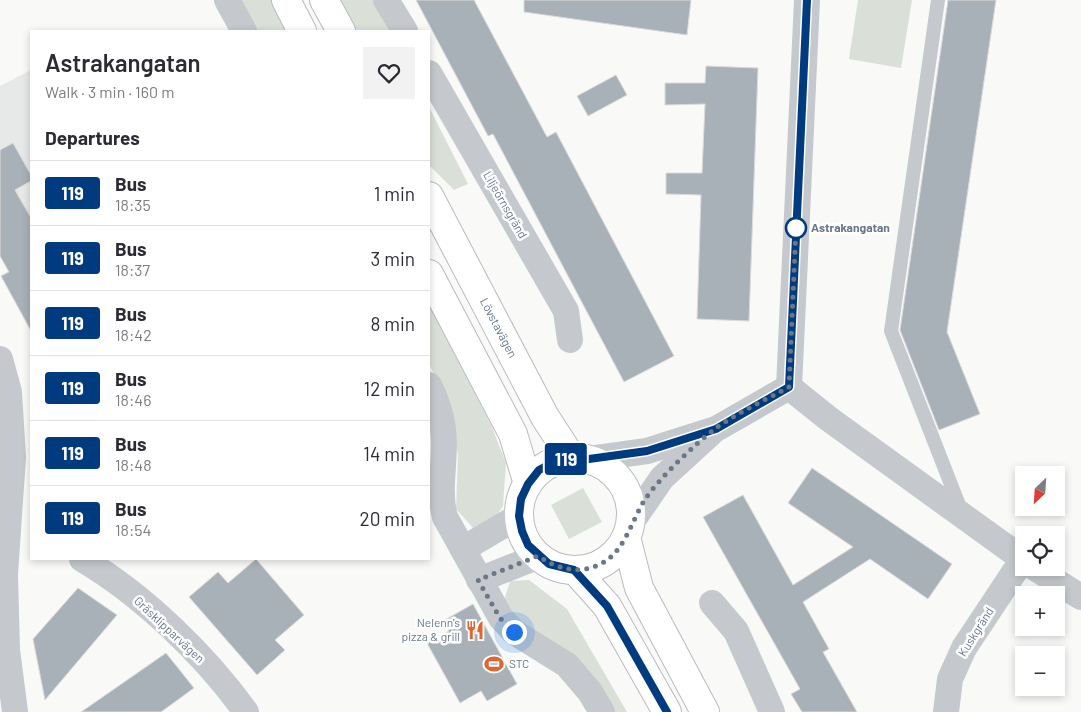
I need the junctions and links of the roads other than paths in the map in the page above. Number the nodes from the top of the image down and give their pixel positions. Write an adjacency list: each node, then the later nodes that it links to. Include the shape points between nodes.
1 (227, 0): 7 (street)
2 (286, 0): 8 (street)
3 (324, 0): 9 (street)
4 (386, 0): 10 (street)
5 (807, 0): 17 (street)
6 (938, 0): 22 (lane, via 891,331)
7 (243, 30)
8 (301, 30)
9 (340, 30)
10 (403, 30)
11 (430, 75): 14 (street, Liljeörnsgränd, via 566,311)
12 (430, 198): 19 (street, Lövstavägen, via 545,417)
13 (430, 276): 20 (street, via 512,434)
14 (570, 340)
15 (0, 359): 24 (street, via 9,392)
16 (430, 387): 25 (street, via 444,430 440,501)
17 (789, 387): 18 (street); 22 (street, via 828,419)
18 (716, 429): 19 (street, via 647,451); 23 (street, via 662,478)
19 (580, 458): 20 (street, via 554,462 539,470); 23 (street, Lövstavägen, via 606,466 620,479 628,493 631,508)
20 (528, 484): 21 (street, via 521,499)
21 (519, 516): 25 (street); 27 (street, via 528,545)
22 (964, 516): 26 (street)
23 (629, 530): 29 (street, via 614,555 596,566); 39 (street, Lövstavägen, via 639,588)
24 (20, 531): 35 (street, via 5,574 7,650)
25 (463, 549): 32 (street)
26 (1015, 554)
27 (538, 556): 29 (street, via 549,564); 32 (street)
28 (83, 560): 36 (street, Gräsklipparvägen, via 153,611 196,652)
29 (574, 570): 38 (street, via 607,606)
30 (1015, 572): 41 (street, Kuskgränd, via 964,648 950,680)
31 (1048, 576): 33 (street)
32 (478, 580): 37 (street, via 500,618 514,632 567,665)
33 (1081, 597)
34 (712, 603): 40 (street, via 736,631)
35 (16, 712)
36 (246, 712)
37 (602, 712)
38 (668, 712)
39 (705, 712)
40 (772, 712)
41 (946, 712)

